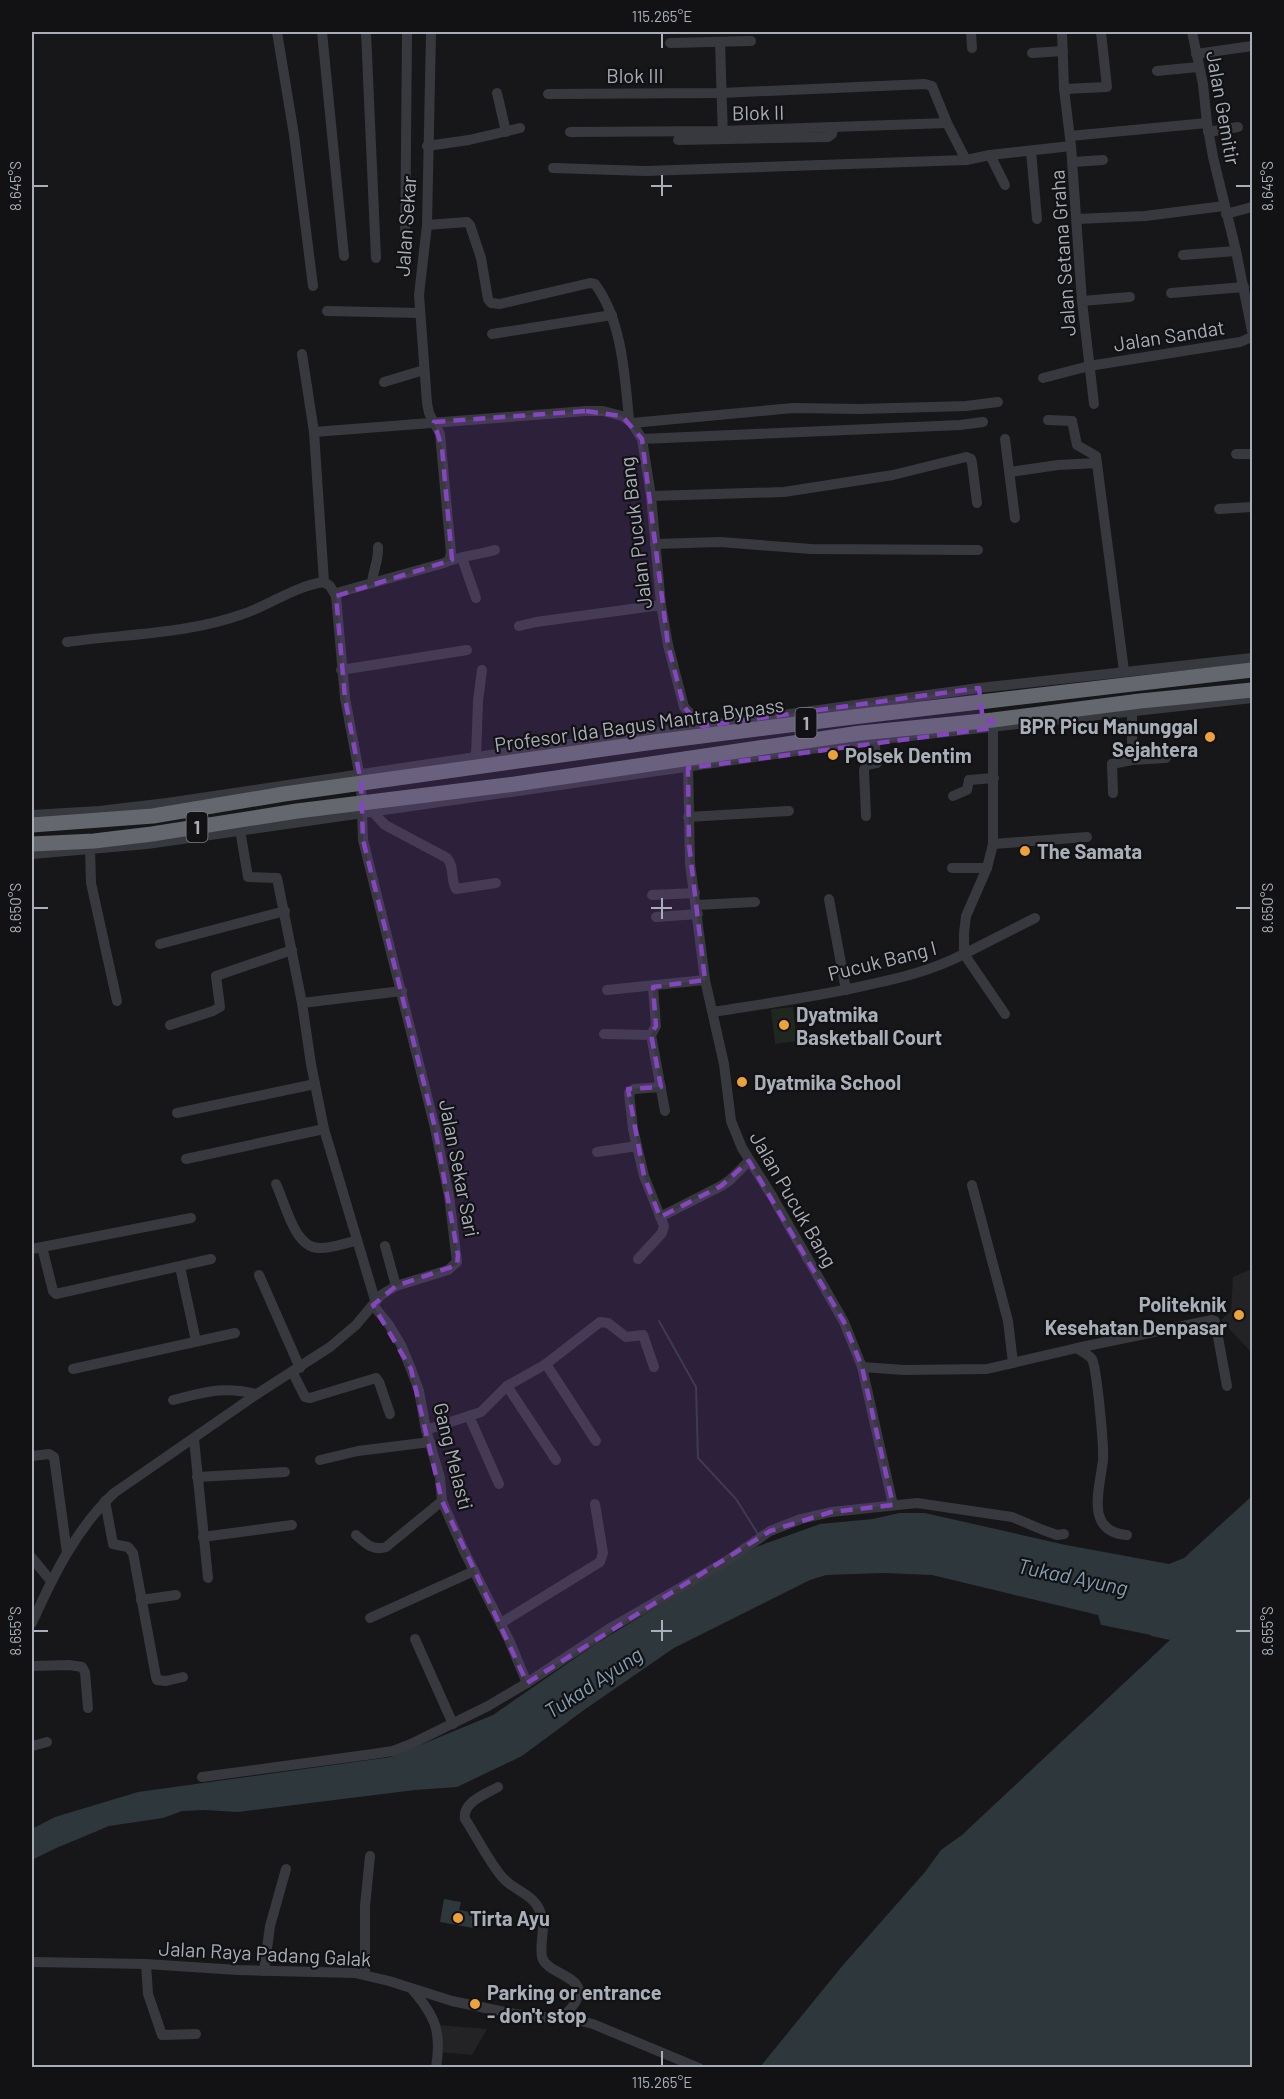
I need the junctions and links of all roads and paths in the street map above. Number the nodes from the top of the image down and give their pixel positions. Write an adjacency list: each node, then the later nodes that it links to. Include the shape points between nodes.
1 (277, 32): 51 (street)
2 (322, 32): 48 (street)
3 (366, 32): 50 (street)
4 (407, 32): 49 (street)
5 (431, 32): 33 (street, Jalan Sekar)
6 (971, 32): 14 (street)
7 (1062, 32): 15 (street)
8 (1101, 32): 20 (street, via 1107,87)
9 (1192, 32): 17 (street, Jalan Gemitir)
10 (751, 41): 11 (street)
11 (720, 42): 12 (street); 23 (street)
12 (670, 43)
13 (1252, 46): 17 (street)
14 (972, 48)
15 (1063, 51): 16 (street); 20 (street)
16 (1032, 53)
17 (1196, 54): 18 (street, Jalan Gemitir)
18 (1198, 67): 19 (street); 25 (street, Jalan Gemitir)
19 (1157, 70)
20 (1064, 89): 32 (street)
21 (497, 93): 28 (street)
22 (548, 93): 23 (street, Blok III)
23 (721, 93): 24 (street, Blok III, via 925,84 932,86); 30 (street)
24 (946, 123): 30 (street, Blok II); 36 (street)
25 (1207, 127): 26 (street); 32 (street); 42 (street, Jalan Gemitir)
26 (1238, 127)
27 (520, 129): 28 (street)
28 (506, 132): 33 (street)
29 (570, 132): 30 (street, Blok II)
30 (723, 135): 31 (street)
31 (678, 141)
32 (1071, 141): 34 (street); 38 (street, Jalan Setana Graha)
33 (428, 146): 45 (street, Jalan Sekar)
34 (1030, 151): 35 (street); 43 (street)
35 (990, 155): 36 (street); 40 (street)
36 (966, 160): 39 (street, via 646,171)
37 (1103, 160): 38 (street)
38 (1073, 162): 44 (street, Jalan Setana Graha)
39 (553, 168)
40 (1005, 185)
41 (1252, 207): 42 (street)
42 (1225, 210): 44 (street); 46 (street, Jalan Gemitir)
43 (1037, 219)
44 (1077, 219): 55 (street, Jalan Setana Graha)
45 (427, 225): 57 (street, Jalan Sekar); 58 (street, via 470,225 491,303 590,283 597,287)
46 (1236, 251): 47 (street); 52 (street, Jalan Gemitir)
47 (1183, 255)
48 (344, 256)
49 (405, 257)
50 (376, 258)
51 (313, 286)
52 (1244, 286): 53 (street); 59 (street, Jalan Gemitir)
53 (1171, 293)
54 (1130, 297): 55 (street)
55 (1082, 301): 64 (street, Jalan Setana Graha)
56 (327, 311): 57 (street)
57 (420, 313): 65 (street, Jalan Sekar)
58 (612, 315): 61 (street); 72 (street)
59 (1251, 317): 60 (street, Jalan Gemitir)
60 (1252, 331)
61 (492, 334)
62 (1252, 337): 64 (street, Jalan Sandat)
63 (302, 354): 74 (street)
64 (1089, 366): 66 (street, Jalan Sandat); 69 (street, Jalan Setana Graha)
65 (424, 370): 67 (street); 71 (street, Jalan Sekar, via 428,408)
66 (1043, 378)
67 (384, 382)
68 (998, 402): 72 (street, via 966,406 793,408)
69 (1094, 404)
70 (1048, 420): 79 (street, via 1071,421 1077,445 1096,456)
71 (434, 422): 72 (street, via 586,411 615,413); 74 (street); 91 (street, Jalan Sekar, via 442,448)
72 (631, 422): 76 (street, Jalan Pucuk Bang)
73 (983, 422): 76 (street)
74 (314, 432): 92 (street)
75 (1005, 439): 80 (street)
76 (642, 440): 81 (street, Jalan Pucuk Bang)
77 (1252, 453): 78 (street)
78 (1236, 454)
79 (1096, 463): 80 (street); 104 (street)
80 (1010, 472): 85 (street)
81 (651, 496): 82 (street, via 784,492 893,475 966,457 972,463); 86 (street, Jalan Pucuk Bang)
82 (977, 503)
83 (1252, 507): 84 (street)
84 (1219, 509)
85 (1015, 518)
86 (655, 544): 89 (street, via 720,542 811,549); 96 (street, Jalan Pucuk Bang)
87 (378, 547): 93 (street)
88 (495, 550): 90 (street)
89 (978, 550)
90 (462, 558): 91 (street); 95 (street)
91 (449, 560): 93 (street)
92 (324, 582): 94 (street); 98 (street, via 207,624)
93 (372, 583): 94 (street)
94 (336, 596): 101 (street, Jalan Sekar Sari)
95 (476, 598)
96 (661, 605): 97 (street); 111 (street, Jalan Pucuk Bang, via 684,707)
97 (519, 626)
98 (67, 642)
99 (467, 650): 101 (street)
100 (1252, 658): 104 (street)
101 (341, 670): 119 (street, Jalan Sekar Sari)
102 (482, 670): 115 (street)
103 (1252, 670): 106 (highway, Profesor Ida Bagus Mantra Bypass / 1)
104 (1124, 671): 106 (street)
105 (1252, 690): 109 (highway, Profesor Ida Bagus Mantra Bypass / 1, via 1140,700)
106 (980, 696): 110 (highway, Profesor Ida Bagus Mantra Bypass / 1); 111 (street)
107 (1252, 698): 108 (street)
108 (1132, 711): 109 (street); 117 (street)
109 (993, 724): 112 (street); 113 (highway, Profesor Ida Bagus Mantra Bypass / 1, via 860,733); 120 (street, Pucuk Bang I)
110 (786, 725): 113 (highway); 114 (highway, Profesor Ida Bagus Mantra Bypass / 1)
111 (702, 726): 114 (street)
112 (874, 740): 118 (street); 126 (street, via 877,763 866,765 864,770)
113 (792, 743): 118 (highway, Profesor Ida Bagus Mantra Bypass / 1)
114 (593, 746): 115 (street); 119 (highway, Profesor Ida Bagus Mantra Bypass / 1)
115 (476, 757): 119 (street)
116 (1166, 758): 117 (street)
117 (1132, 760): 121 (street, via 1112,764)
118 (688, 763): 123 (highway, Profesor Ida Bagus Mantra Bypass / 1); 127 (street, Jalan Pucuk Bang)
119 (360, 778): 123 (street, Jalan Sekar Sari); 125 (street, via 167,803); 128 (highway, Profesor Ida Bagus Mantra Bypass / 1, via 153,816)
120 (994, 778): 122 (street, via 969,780 967,790); 132 (street, Pucuk Bang I)
121 (1113, 793)
122 (953, 796)
123 (366, 810): 129 (street); 131 (highway, Profesor Ida Bagus Mantra Bypass / 1, via 297,811 152,834); 137 (street, via 385,825 447,858 456,889); 153 (street, Jalan Sekar Sari, via 363,840)
124 (789, 811): 127 (street)
125 (32, 815)
126 (866, 816)
127 (688, 817): 138 (street, Jalan Pucuk Bang)
128 (32, 825)
129 (240, 830): 133 (street); 143 (street, Gang Melasti, via 248,877 276,877)
130 (1087, 837): 132 (street)
131 (32, 844)
132 (993, 844): 136 (street, Pucuk Bang I)
133 (90, 849): 134 (street); 154 (street, via 91,883)
134 (32, 854)
135 (952, 868): 136 (street)
136 (987, 868): 148 (street, Pucuk Bang I, via 966,916)
137 (496, 884)
138 (695, 893): 139 (street); 142 (street, Jalan Pucuk Bang)
139 (652, 896)
140 (829, 899): 152 (street)
141 (755, 902): 142 (street)
142 (698, 909): 144 (street); 149 (street, Jalan Pucuk Bang)
143 (285, 911): 146 (street); 147 (street, Gang Melasti)
144 (656, 917)
145 (1035, 918): 148 (street)
146 (160, 944)
147 (292, 950): 155 (street, Gang Melasti); 158 (street, via 216,976 220,1007)
148 (964, 954): 152 (street, Pucuk Bang I, via 944,965); 157 (street)
149 (705, 980): 150 (street); 156 (street, Jalan Pucuk Bang)
150 (653, 987): 151 (street); 160 (street, via 656,1026)
151 (607, 990)
152 (846, 990): 156 (street, Pucuk Bang I)
153 (402, 991): 155 (street); 181 (street, Jalan Sekar Sari, via 435,1128 458,1255 457,1262 448,1270)
154 (117, 1001)
155 (302, 1003): 161 (street, Gang Melasti)
156 (713, 1012): 169 (street, Jalan Pucuk Bang, via 731,1121)
157 (1005, 1014)
158 (170, 1025)
159 (604, 1034): 160 (street)
160 (651, 1035): 162 (street)
161 (315, 1084): 164 (street); 165 (street, Gang Melasti)
162 (661, 1087): 163 (street); 166 (street, via 634,1089 629,1093)
163 (665, 1111)
164 (177, 1113)
165 (324, 1129): 168 (street); 174 (street, Gang Melasti)
166 (637, 1146): 167 (street); 172 (street)
167 (597, 1152)
168 (186, 1160)
169 (749, 1161): 172 (street, via 721,1186); 189 (street, Jalan Pucuk Bang, via 844,1322)
170 (276, 1184): 174 (street, via 295,1231 307,1244 325,1248)
171 (972, 1185): 186 (street, via 1008,1321)
172 (660, 1217): 178 (street, via 664,1229)
173 (191, 1218): 176 (street)
174 (356, 1241): 182 (street, Gang Melasti)
175 (385, 1246): 181 (street)
176 (37, 1248): 179 (street, via 56,1294)
177 (211, 1259): 179 (street)
178 (638, 1259)
179 (180, 1267): 184 (street)
180 (259, 1275): 191 (street)
181 (396, 1286): 182 (street, Jalan Sekar Sari)
182 (374, 1302): 191 (street, Jalan Sekar Sari, via 344,1336); 198 (street, Gang Melasti, via 405,1353 419,1391)
183 (234, 1333): 184 (street)
184 (196, 1341): 190 (street)
185 (1077, 1348): 186 (street); 193 (street, via 1213,1320); 215 (street, via 1092,1359 1097,1383 1103,1459 1097,1506 1110,1532)
186 (1013, 1363): 189 (street, via 987,1369)
187 (546, 1365): 188 (street, via 603,1321 626,1337 643,1335); 192 (street); 200 (street)
188 (654, 1367)
189 (862, 1367): 211 (street, Jalan Pucuk Bang)
190 (73, 1369)
191 (296, 1370): 194 (street, Jalan Sekar Sari); 196 (street, via 305,1397 310,1398 376,1378)
192 (507, 1386): 197 (street, via 481,1412); 204 (street)
193 (1227, 1386)
194 (257, 1394): 195 (street, via 220,1389); 199 (street, Jalan Sekar Sari)
195 (173, 1400)
196 (390, 1414)
197 (469, 1416): 198 (street); 207 (street)
198 (426, 1430): 201 (street, Gang Melasti)
199 (194, 1439): 206 (street); 208 (street, Jalan Sekar Sari)
200 (596, 1441)
201 (430, 1442): 203 (street); 209 (street, Gang Melasti)
202 (32, 1456): 217 (street, via 54,1456)
203 (320, 1460)
204 (556, 1460)
205 (285, 1472): 206 (street)
206 (196, 1477): 216 (street)
207 (498, 1484)
208 (105, 1501): 217 (street, Jalan Sekar Sari); 223 (street, via 113,1544 128,1547 133,1554)
209 (442, 1501): 214 (street, via 386,1547 368,1546); 219 (street, Gang Melasti)
210 (595, 1504): 226 (street, via 603,1553 600,1562)
211 (893, 1505): 213 (street, via 917,1503 1012,1517); 230 (street, via 831,1512 770,1531)
212 (292, 1525): 216 (street)
213 (1064, 1534)
214 (356, 1535)
215 (1127, 1535)
216 (203, 1537): 220 (street)
217 (67, 1553): 221 (street, Jalan Sekar Sari)
218 (32, 1558): 221 (street)
219 (474, 1570): 224 (street); 226 (street, Gang Melasti)
220 (208, 1578)
221 (51, 1581): 225 (street, Jalan Sekar Sari)
222 (176, 1595): 223 (street)
223 (141, 1600): 229 (street, via 157,1680)
224 (370, 1618)
225 (32, 1623)
226 (501, 1623): 230 (street, Gang Melasti)
227 (415, 1639): 232 (street)
228 (32, 1666): 231 (street, via 82,1668)
229 (183, 1677)
230 (527, 1683): 232 (street)
231 (88, 1708)
232 (453, 1724): 235 (street, via 393,1751)
233 (47, 1742): 234 (street)
234 (32, 1746)
235 (202, 1777)
236 (498, 1786): 246 (street, via 470,1804 465,1819 502,1877 528,1895 542,1913 542,1957 578,1988 574,2007)
237 (370, 1857): 242 (street)
238 (286, 1869): 241 (street, via 270,1926)
239 (32, 1962): 240 (street, Jalan Raya Padang Galak)
240 (146, 1964): 241 (street, Jalan Raya Padang Galak); 247 (street, via 147,1994 162,2035)
241 (264, 1971): 242 (street, Jalan Raya Padang Galak)
242 (365, 1974): 243 (street, Jalan Raya Padang Galak)
243 (411, 1989): 244 (street, Jalan Raya Padang Galak); 245 (street)
244 (452, 2001): 245 (street); 246 (street, Jalan Raya Padang Galak, via 521,2015)
245 (434, 2018): 248 (street, via 438,2041)
246 (562, 2018): 249 (street, Jalan Raya Padang Galak, via 593,2024)
247 (196, 2034)
248 (436, 2067)
249 (699, 2067)

